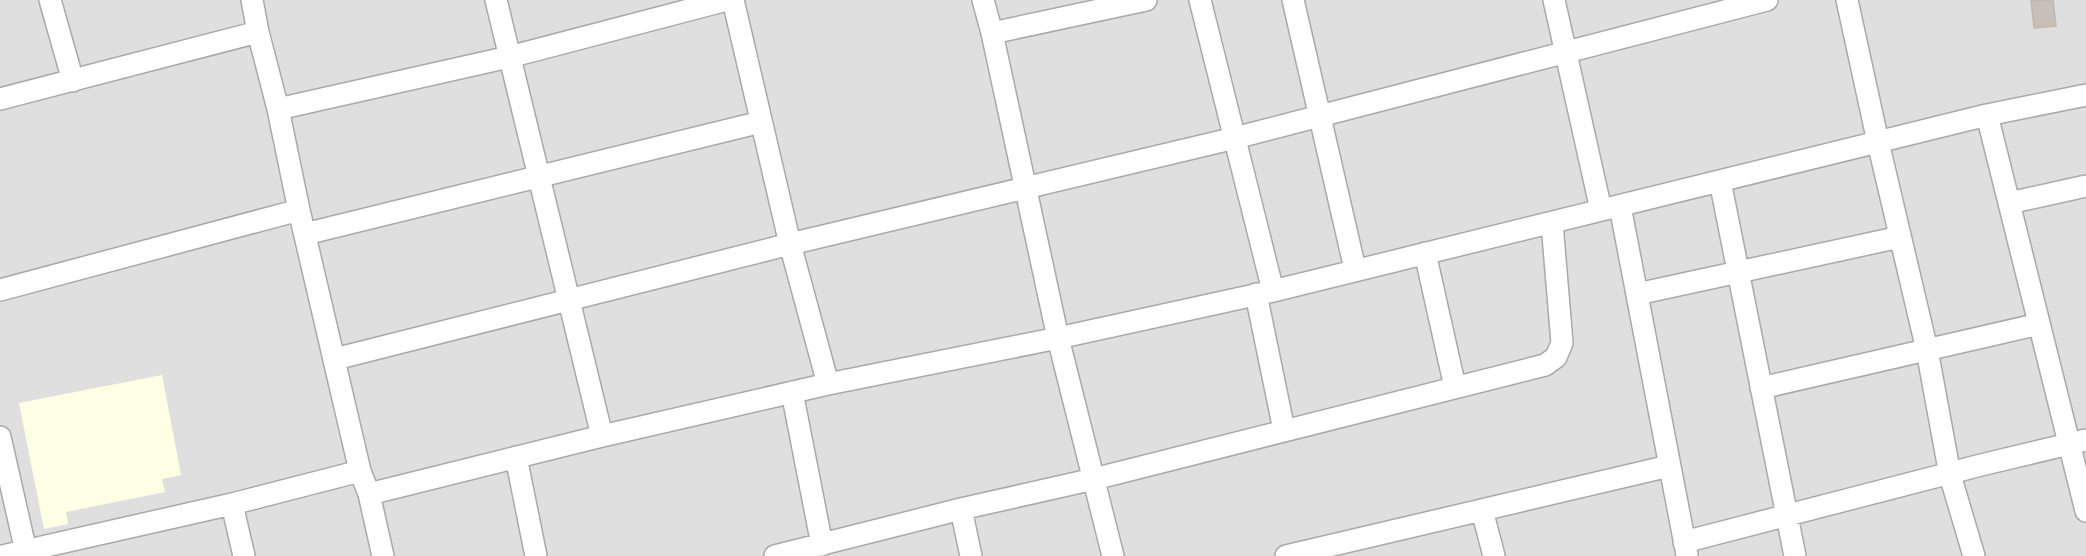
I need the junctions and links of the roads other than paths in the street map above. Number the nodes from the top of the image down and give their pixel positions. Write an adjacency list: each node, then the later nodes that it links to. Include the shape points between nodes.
1 (50, 0): 17 (street)
2 (252, 0): 13 (street)
3 (496, 0): 16 (street)
4 (728, 0): 16 (street)
5 (733, 0): 23 (street)
6 (983, 0): 14 (street)
7 (1146, 0): 14 (street)
8 (1200, 0): 24 (street)
9 (1293, 0): 21 (street)
10 (1554, 0): 15 (street)
11 (1767, 0): 15 (street)
12 (1847, 0): 25 (street)
13 (258, 32): 17 (street); 20 (street)
14 (992, 33): 29 (street)
15 (1565, 52): 21 (street); 31 (street)
16 (509, 57): 20 (street); 26 (street)
17 (73, 81): 19 (street)
18 (2086, 95): 22 (street)
19 (0, 99)
20 (278, 109): 32 (street)
21 (1320, 115): 24 (street); 38 (street)
22 (1987, 116): 25 (street); 30 (street)
23 (761, 122): 26 (street); 36 (street)
24 (1235, 138): 29 (street); 41 (street)
25 (1878, 142): 27 (street); 35 (street)
26 (538, 176): 34 (street); 43 (street)
27 (1720, 181): 31 (street); 39 (street)
28 (2086, 186): 30 (street)
29 (1026, 187): 36 (street); 45 (street)
30 (2009, 203): 44 (street)
31 (1610, 208): 33 (street); 42 (street)
32 (299, 210): 34 (street); 40 (street)
33 (1552, 223): 37 (street); 49 (street, via 1562,342 1556,357 1545,366)
34 (305, 234): 47 (street)
35 (1900, 237): 39 (street); 46 (street)
36 (790, 243): 43 (street); 48 (street)
37 (1425, 253): 38 (street); 49 (street)
38 (1355, 269): 41 (street)
39 (1739, 272): 42 (street); 50 (street)
40 (0, 290)
41 (1265, 292): 45 (street); 52 (street)
42 (1636, 294): 57 (street)
43 (570, 299): 47 (street); 53 (street)
44 (2039, 324): 46 (street); 55 (street)
45 (1058, 338): 48 (street); 60 (street)
46 (1927, 350): 50 (street); 59 (street)
47 (335, 359): 58 (street)
48 (828, 384): 51 (street)
49 (1455, 387): 52 (street)
50 (1761, 388): 66 (street)
51 (792, 392): 53 (street); 67 (street)
52 (1284, 430): 60 (street)
53 (602, 436): 56 (street)
54 (0, 437): 70 (street)
55 (2078, 442): 59 (street); 65 (street)
56 (516, 457): 61 (street); 74 (street)
57 (1670, 466): 64 (street); 68 (street)
58 (360, 471): 61 (street); 62 (street)
59 (1950, 475): 66 (street); 81 (street)
60 (1094, 479): 63 (street); 77 (street)
61 (369, 494): 73 (street)
62 (232, 504): 70 (street); 72 (street)
63 (961, 509): 67 (street); 76 (street)
64 (1482, 510): 69 (street); 79 (street)
65 (2086, 511)
66 (1786, 516): 68 (street); 80 (street)
67 (822, 545): 75 (street)
68 (1686, 549)
69 (1319, 552): 78 (street)
70 (27, 553): 71 (street)
71 (2, 556)
72 (244, 556)
73 (383, 556)
74 (536, 556)
75 (775, 556)
76 (970, 556)
77 (1113, 556)
78 (1286, 556)
79 (1494, 556)
80 (1795, 556)
81 (1974, 556)

